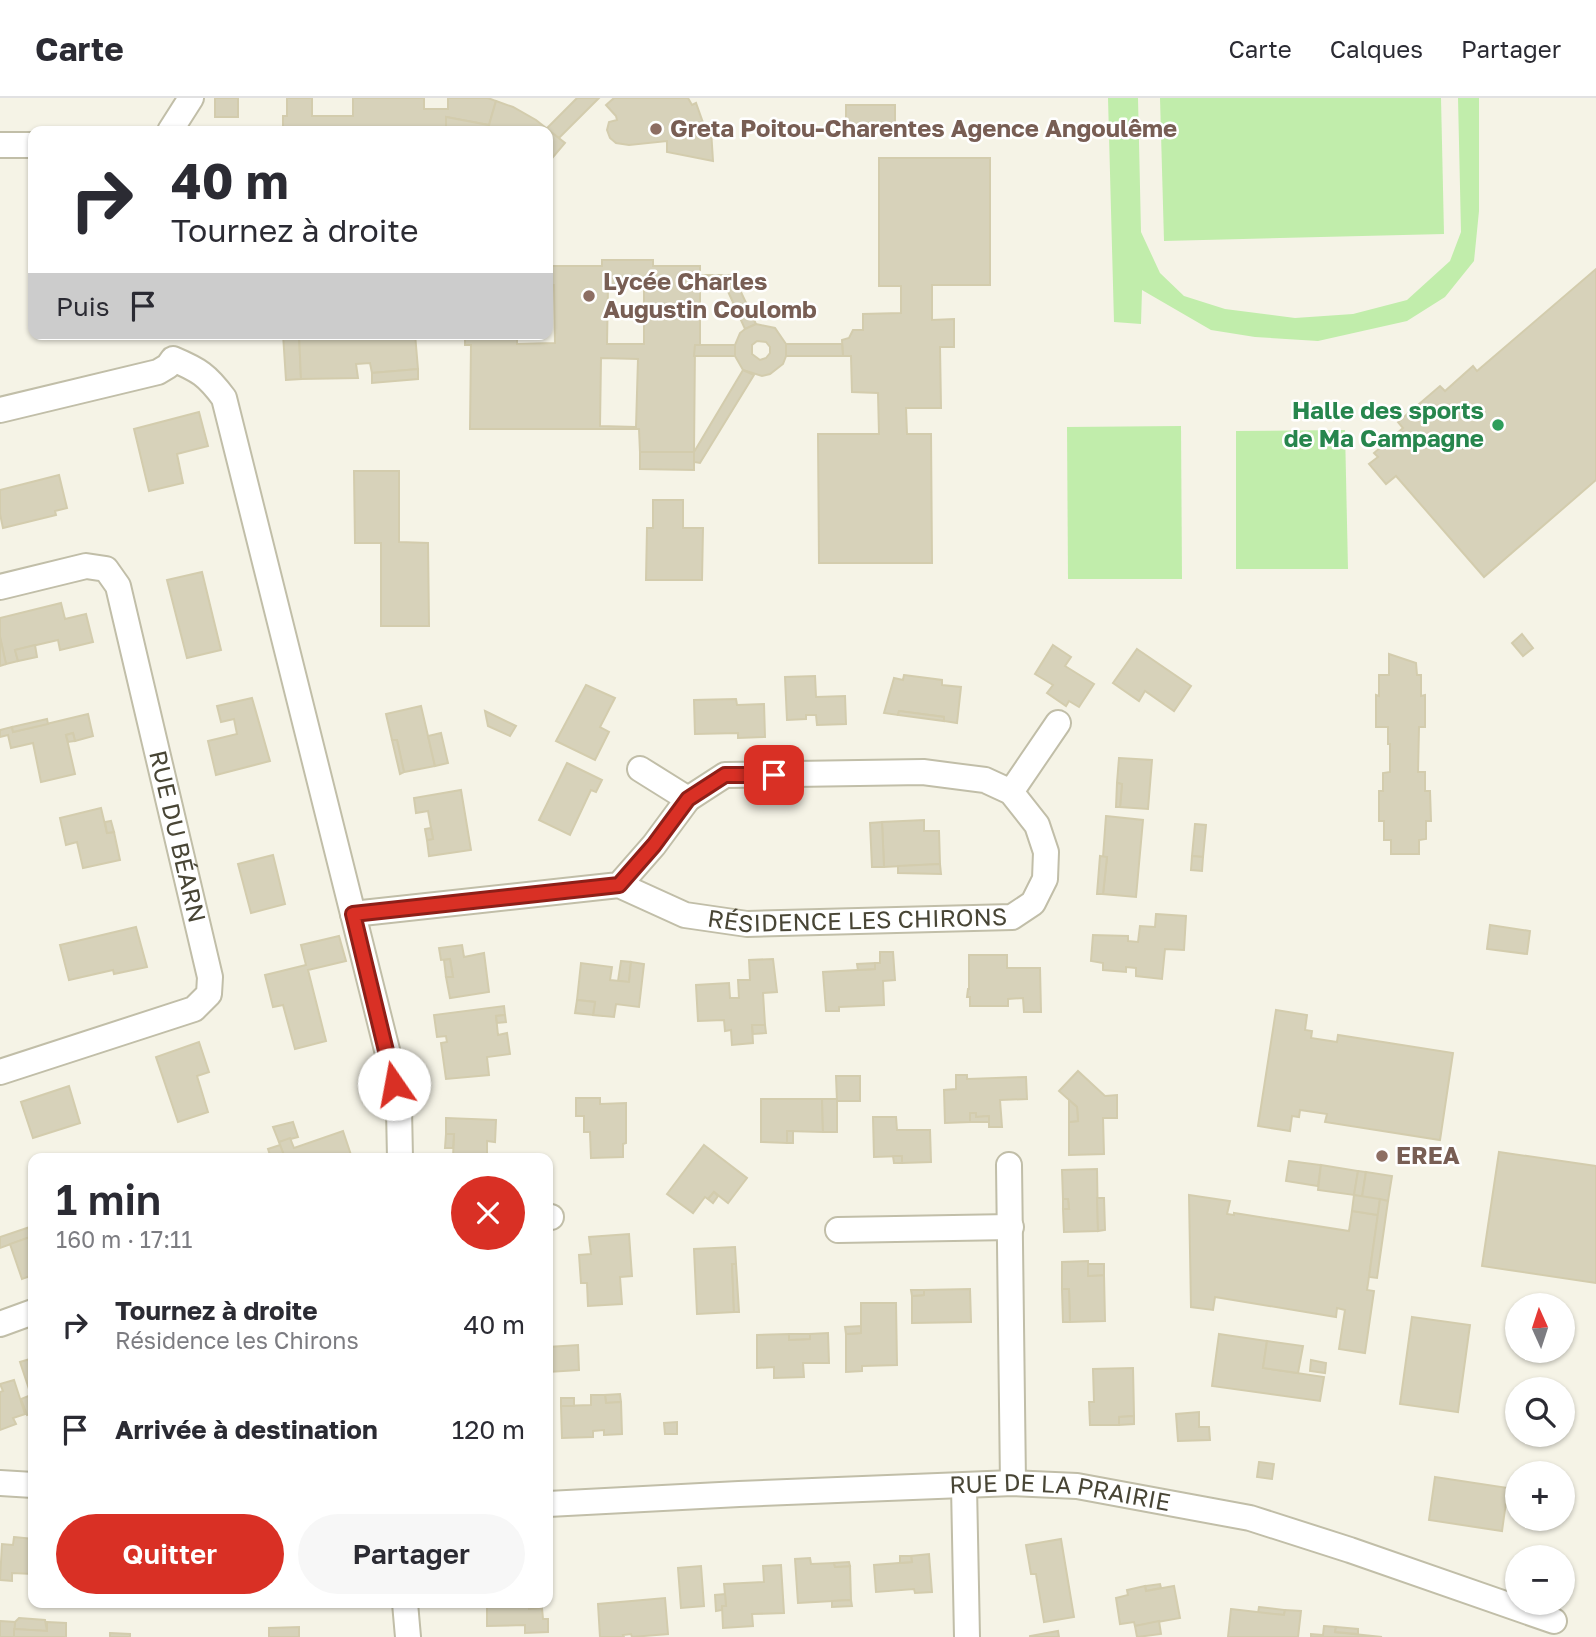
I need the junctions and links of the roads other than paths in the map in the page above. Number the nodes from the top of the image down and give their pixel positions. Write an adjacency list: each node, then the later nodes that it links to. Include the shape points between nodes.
1 (191, 98): 2 (street)
2 (174, 126)
3 (0, 145): 4 (street)
4 (28, 145)
5 (0, 410): 12 (street, via 158,372 173,359 210,378 224,398)
6 (0, 587): 13 (street, RUE DU BÉARN, via 86,566 106,569 118,586 210,977 209,994 194,1009)
7 (1058, 723): 9 (street)
8 (640, 769): 10 (street)
9 (1011, 792): 10 (street, via 985,780 923,772 725,775); 11 (street, RÉSIDENCE LES CHIRONS, via 1037,825 1046,852 1045,879 1033,903 1012,917 747,924 685,915)
10 (688, 799): 11 (street)
11 (619, 885): 12 (street)
12 (353, 914): 14 (street, via 400,1110)
13 (0, 1072)
14 (400, 1153)
15 (1009, 1164): 16 (street)
16 (1012, 1227): 17 (street); 21 (street)
17 (838, 1230)
18 (28, 1314): 19 (street)
19 (0, 1324)
20 (0, 1483): 22 (street)
21 (1013, 1483): 23 (street, RUE DE LA PRAIRIE); 26 (street, RUE DE LA PRAIRIE, via 1077,1486 1250,1518)
22 (28, 1485)
23 (964, 1486): 24 (street, RUE DE LA PRAIRIE); 28 (street)
24 (553, 1504)
25 (405, 1608): 27 (street)
26 (1554, 1621)
27 (408, 1637)
28 (967, 1637)

